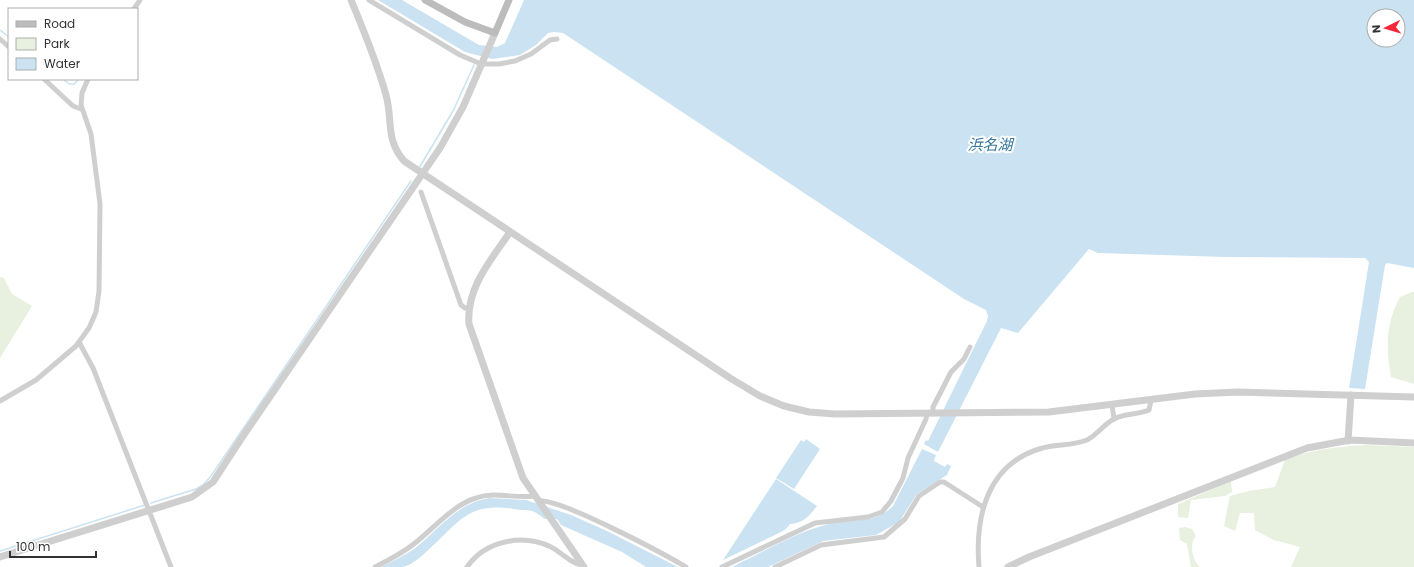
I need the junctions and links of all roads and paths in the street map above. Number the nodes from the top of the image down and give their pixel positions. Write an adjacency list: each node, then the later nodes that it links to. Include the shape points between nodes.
1 (351, 0): 13 (street, via 386,93 393,144 404,161)
2 (369, 0): 9 (street, via 460,55)
3 (425, 0): 5 (main road, via 465,22)
4 (509, 0): 5 (main road)
5 (495, 33): 9 (street)
6 (0, 39): 8 (street)
7 (557, 39): 9 (street, via 516,61)
8 (8, 46)
9 (482, 63): 13 (street, via 456,121)
10 (45, 80): 12 (street, via 73,106)
11 (88, 80): 12 (street, via 82,93)
12 (81, 109): 17 (street, via 91,134 101,215 98,302 92,323)
13 (422, 174): 15 (street); 30 (street, via 213,482 192,497)
14 (421, 192): 16 (street, via 461,305)
15 (510, 232): 16 (street, via 474,287); 24 (street, via 730,378 768,399 792,408 826,414)
16 (469, 308): 28 (street, via 469,324 480,358 521,473)
17 (80, 342): 22 (street, via 36,380); 30 (street)
18 (970, 347): 24 (street, via 964,359 952,372 933,407)
19 (1351, 395): 20 (street); 21 (street, via 1238,392); 26 (street)
20 (1414, 397)
21 (1151, 400): 23 (street); 25 (street, via 1149,410)
22 (0, 401)
23 (1112, 405): 24 (street, via 1049,412); 25 (street)
24 (932, 414): 37 (street, via 926,420 908,458 903,478 893,498 882,512 872,517 815,523)
25 (1114, 419): 29 (street, via 1087,440 1040,449 1022,457 1000,474)
26 (1348, 441): 27 (street); 40 (street, via 1314,446 1279,458 1029,556)
27 (1414, 443)
28 (537, 500): 32 (street); 34 (street, via 490,495 472,499 411,546); 36 (street, via 552,502 619,531)
29 (983, 507): 38 (street, via 944,482 940,482 919,496 906,519 884,537 821,545); 39 (street, via 978,539)
30 (150, 509): 31 (street); 33 (street)
31 (0, 557)
32 (583, 566): 35 (street, via 550,547 528,541 496,544)
33 (171, 567)
34 (375, 567)
35 (467, 567)
36 (686, 567)
37 (722, 567)
38 (775, 567)
39 (979, 567)
40 (1008, 567)

